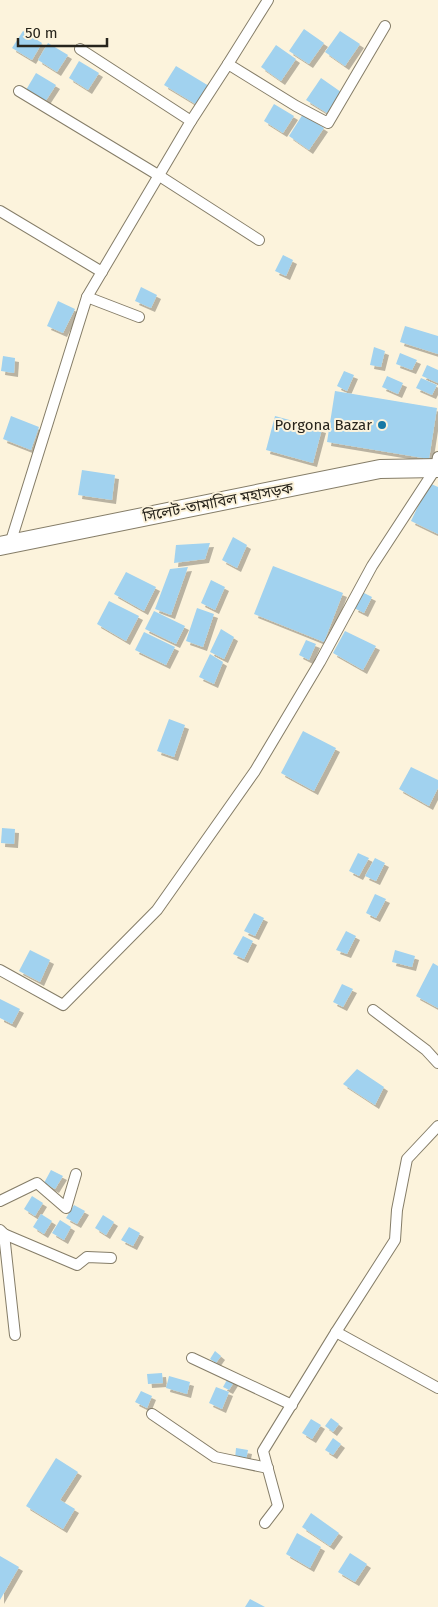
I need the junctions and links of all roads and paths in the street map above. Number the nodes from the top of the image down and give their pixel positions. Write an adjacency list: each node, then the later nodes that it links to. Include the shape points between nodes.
1 (268, 0): 4 (street)
2 (385, 26): 4 (street, via 328,123)
3 (80, 49): 6 (street)
4 (228, 64): 6 (street)
5 (19, 91): 7 (street)
6 (191, 120): 7 (street)
7 (158, 175): 9 (street); 10 (street)
8 (0, 211): 10 (street)
9 (259, 240)
10 (102, 272): 11 (street)
11 (87, 297): 12 (street); 14 (street)
12 (139, 317)
13 (437, 464): 14 (highway, সিলেট-তামাবিল মহাসড়ক, via 380,469); 15 (street, via 372,566 255,771 157,910 63,1005)
14 (5, 545)
15 (0, 970)
16 (373, 1010): 17 (street)
17 (438, 1063)
18 (438, 1126): 23 (street, via 406,1159 395,1240)
19 (76, 1174): 20 (street, via 66,1208 36,1183)
20 (0, 1201)
21 (2, 1232): 22 (street, via 77,1265 87,1258); 24 (street)
22 (111, 1258)
23 (336, 1332): 26 (street); 27 (street)
24 (15, 1335)
25 (192, 1358): 27 (street)
26 (438, 1388)
27 (292, 1405): 29 (street, via 263,1451)
28 (152, 1414): 29 (street, via 215,1457)
29 (268, 1468): 30 (street, via 278,1506)
30 (265, 1523)

